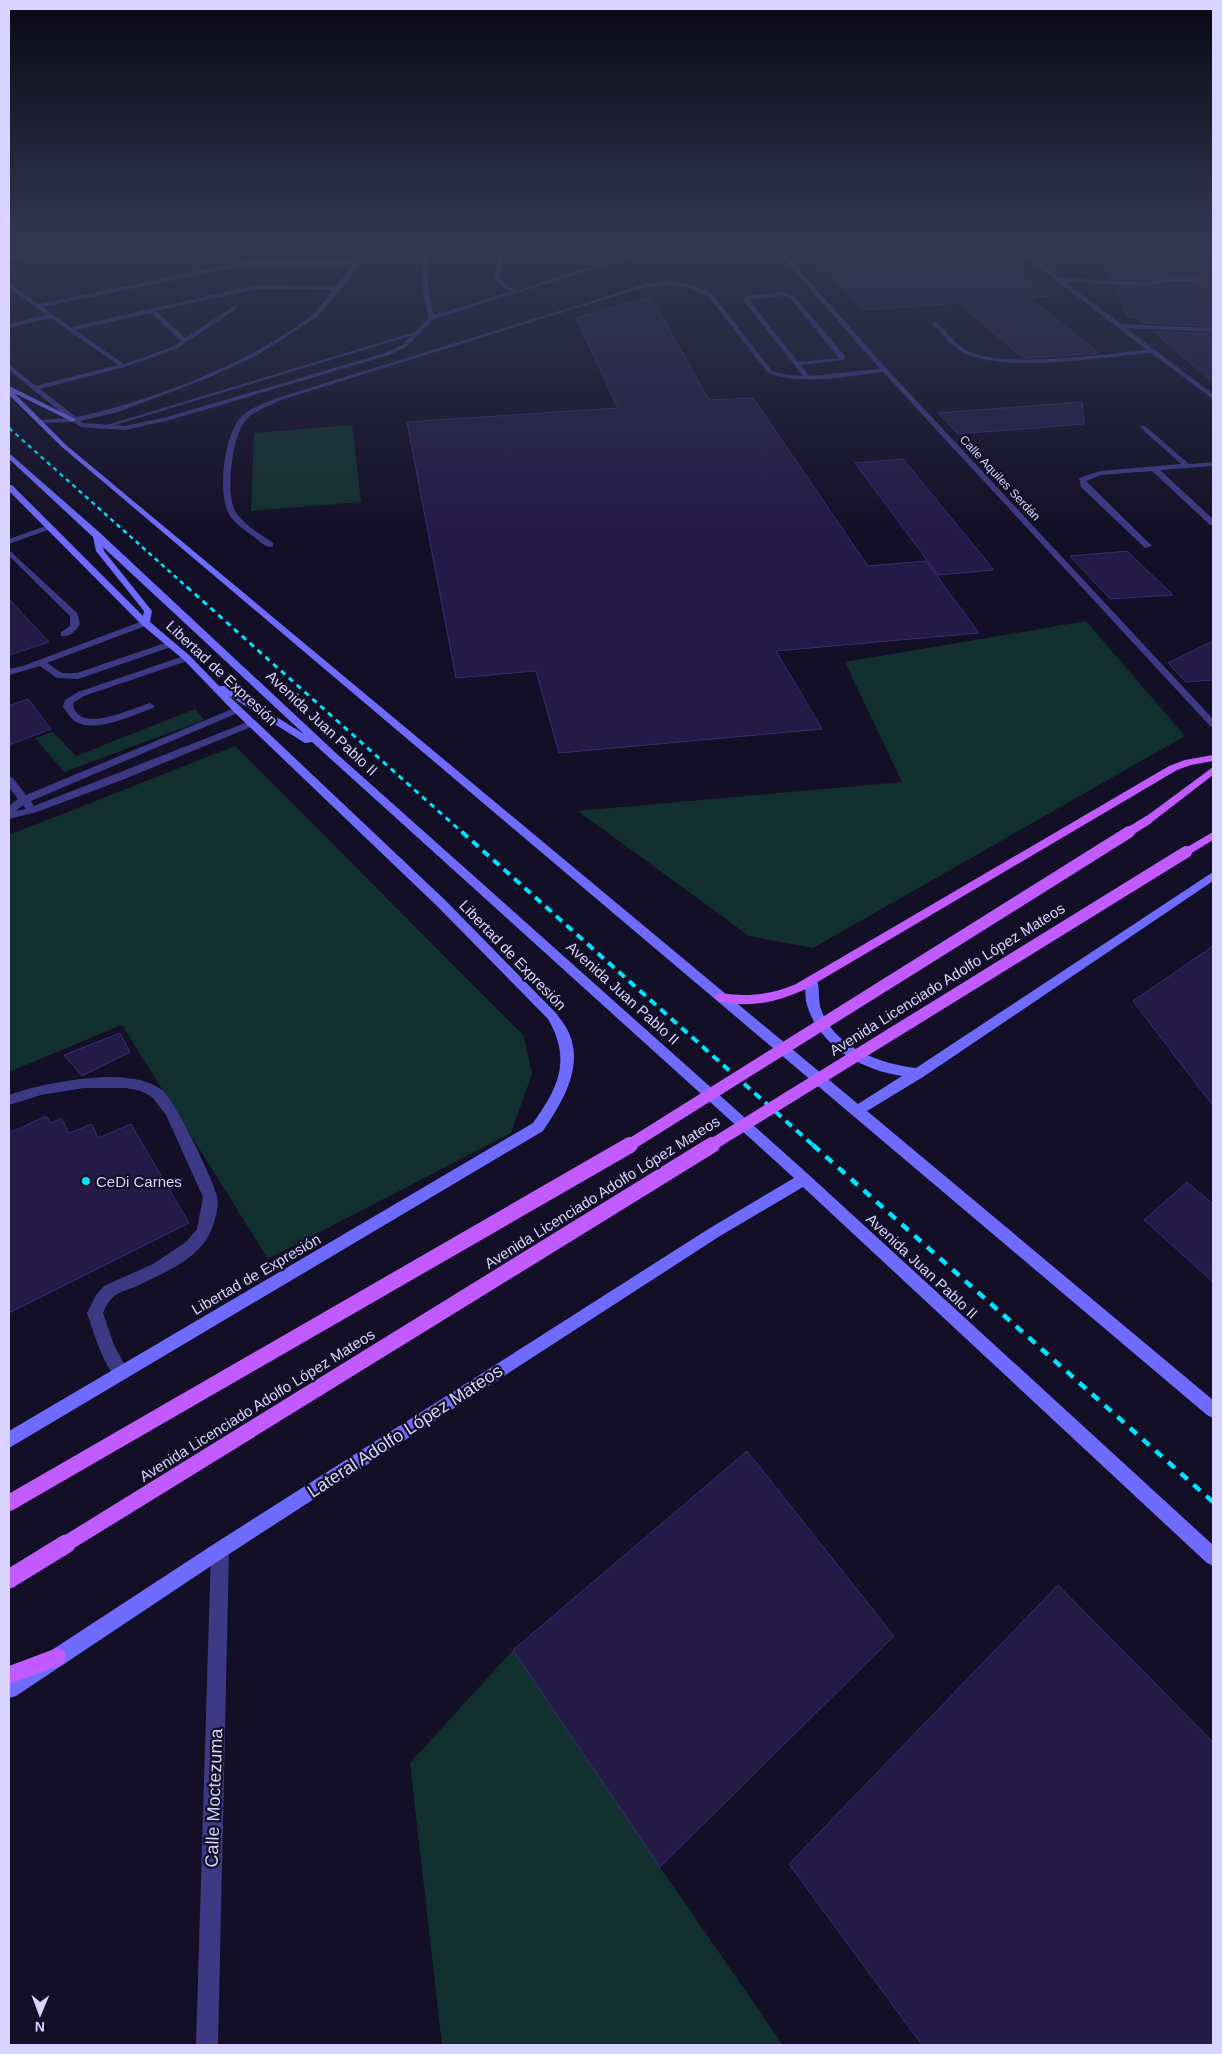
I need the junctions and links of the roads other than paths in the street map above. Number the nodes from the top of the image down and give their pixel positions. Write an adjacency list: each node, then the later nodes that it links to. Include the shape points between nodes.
1 (86, 340): 16 (street)
2 (278, 340): 25 (street, via 206,377 132,406)
3 (394, 340): 28 (street)
4 (410, 340): 28 (street, via 388,354 314,377 145,424)
5 (466, 340): 38 (street, via 279,399 252,412 242,421 233,437 227,488 233,514)
6 (745, 340): 20 (street, via 770,372 787,377)
7 (778, 340): 15 (street)
8 (829, 340): 14 (street, via 842,359)
9 (858, 340): 18 (street, Calle Aquiles Serdán)
10 (953, 340): 13 (street, via 966,352 996,360)
11 (1137, 340): 13 (street)
12 (185, 341): 16 (street)
13 (1152, 351): 24 (street)
14 (821, 362): 15 (street); 19 (street)
15 (797, 364): 20 (street)
16 (123, 366): 22 (street)
17 (9, 367): 22 (street)
18 (885, 370): 19 (street); 51 (street, Calle Aquiles Serdán)
19 (831, 375): 20 (street)
20 (808, 377)
21 (9, 388): 25 (main road)
22 (36, 388): 25 (street)
23 (9, 392): 26 (main road)
24 (1213, 397)
25 (74, 420): 26 (street); 28 (street, via 80,425)
26 (41, 422): 63 (main road, via 64,446)
27 (1143, 427): 31 (street)
28 (100, 428)
29 (9, 455): 36 (main road, Avenida Juan Pablo II)
30 (1213, 464): 31 (street)
31 (1187, 466): 32 (street)
32 (1153, 468): 34 (street); 39 (street, via 1100,473 1082,480 1084,486)
33 (9, 488): 35 (main road, Libertad de Expresión)
34 (1213, 523)
35 (49, 528): 37 (street); 41 (main road, Libertad de Expresión)
36 (96, 534): 41 (main road, via 100,551 148,611); 52 (main road, Avenida Juan Pablo II)
37 (9, 542)
38 (270, 546)
39 (1148, 546)
40 (9, 552): 42 (street, via 74,615 77,623)
41 (145, 623): 43 (main road, Libertad de Expresión); 45 (street)
42 (64, 634)
43 (171, 644): 44 (main road, Libertad de Expresión); 45 (street, via 78,676 60,676)
44 (187, 658): 47 (main road, Libertad de Expresión); 48 (street, via 80,694 68,702 78,720 99,722)
45 (40, 662): 46 (street)
46 (9, 672)
47 (208, 679): 49 (main road, Libertad de Expresión); 52 (main road)
48 (150, 706)
49 (237, 710): 50 (main road, Libertad de Expresión); 56 (street)
50 (253, 723): 57 (street); 68 (main road, Libertad de Expresión, via 493,954 552,1016 563,1034 568,1054 563,1082 556,1101 538,1127)
51 (1213, 724)
52 (333, 756): 67 (main road, Avenida Juan Pablo II)
53 (1213, 758): 62 (main road, via 1173,768)
54 (1213, 770): 71 (main road, Avenida Licenciado Adolfo López Mateos, bridge, via 1148,820 644,1137)
55 (9, 780): 56 (street)
56 (24, 800): 57 (street); 58 (street)
57 (33, 810): 59 (street)
58 (9, 812)
59 (9, 816)
60 (1213, 835): 74 (main road, Avenida Licenciado Adolfo López Mateos, bridge)
61 (1213, 876): 64 (main road)
62 (812, 981): 63 (main road, via 770,999); 64 (main road, via 812,1001 820,1022 837,1041 867,1060)
63 (720, 997): 66 (main road)
64 (918, 1074): 66 (main road)
65 (9, 1100): 68 (street, via 52,1087 129,1082 144,1085 158,1093 169,1109 210,1197 199,1238 180,1257 109,1291 94,1313 107,1348)
66 (858, 1110): 69 (main road)
67 (804, 1179): 72 (main road, Lateral Adolfo López Mateos, via 715,1232); 73 (main road, Avenida Juan Pablo II)
68 (121, 1373): 70 (main road, Libertad de Expresión)
69 (1213, 1410)
70 (9, 1440)
71 (9, 1503)
72 (220, 1550): 75 (main road, Lateral Adolfo López Mateos); 78 (street, Calle Moctezuma)
73 (1213, 1558)
74 (9, 1579)
75 (57, 1656): 76 (main road); 77 (main road, Lateral Adolfo López Mateos)
76 (9, 1675)
77 (9, 1689)
78 (205, 2043)

